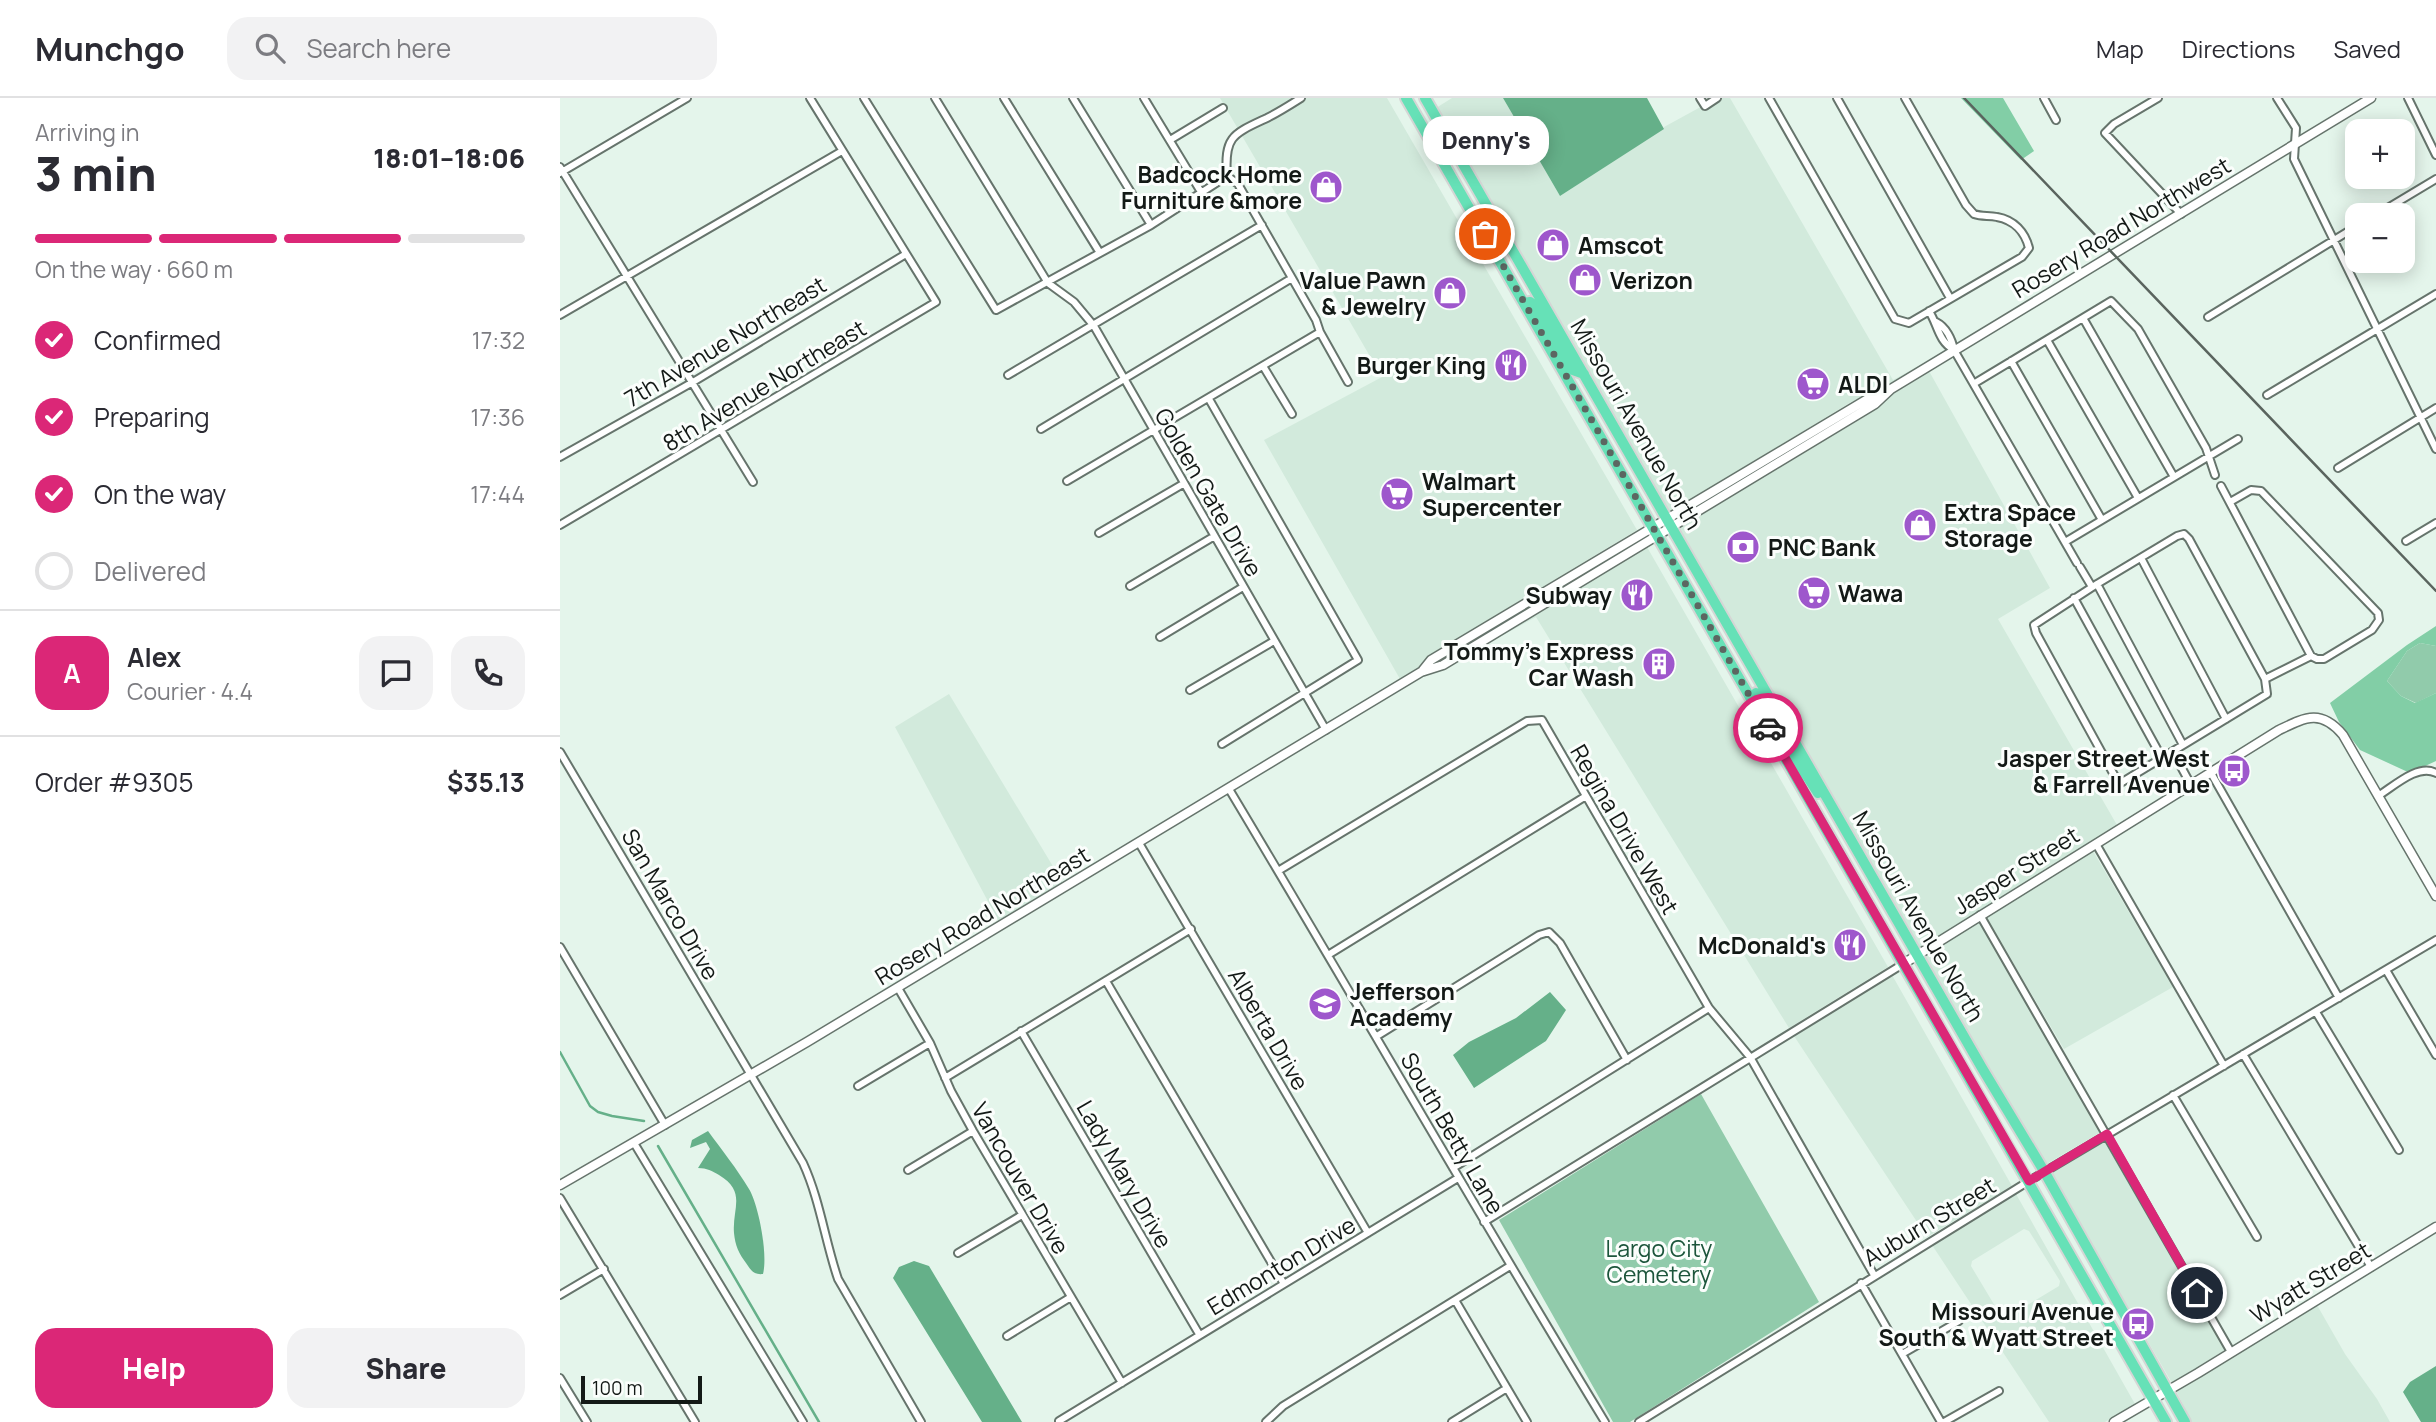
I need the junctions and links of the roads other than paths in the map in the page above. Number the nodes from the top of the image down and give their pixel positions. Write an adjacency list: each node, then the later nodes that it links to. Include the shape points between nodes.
1 (687, 98): 27 (street)
2 (810, 98): 25 (street)
3 (864, 98): 42 (street, via 996,310)
4 (935, 98): 42 (street)
5 (1004, 98): 37 (street)
6 (1073, 98): 33 (street)
7 (1144, 98): 23 (street)
8 (1301, 98): 28 (street, via 1233,135 1227,146)
9 (1406, 98): 40 (main road, Missouri Avenue North)
10 (1425, 98): 43 (main road, Missouri Avenue North)
11 (1700, 98): 12 (street, via 1705,106)
12 (1717, 98)
13 (1769, 98): 47 (street, via 1895,319 1909,323)
14 (1837, 98): 45 (street)
15 (1905, 98): 45 (street, via 1966,205 1974,214 2006,219 2020,228 2029,248 2022,257)
16 (2043, 98): 22 (street)
17 (2158, 98): 32 (street, via 2105,133)
18 (2277, 98): 24 (street, via 2296,128)
19 (2371, 98): 24 (street, Rosery Road Northwest)
20 (2409, 98): 26 (street)
21 (1223, 108): 23 (street)
22 (2056, 120)
23 (1170, 140): 30 (street)
24 (2296, 144): 32 (street, Rosery Road Northwest); 36 (street, via 2294,159)
25 (842, 151): 38 (street); 39 (street)
26 (2436, 155)
27 (561, 171): 39 (street)
28 (1227, 176): 30 (street); 34 (street, via 1238,184)
29 (2436, 179): 31 (street)
30 (1201, 192): 33 (street)
31 (2396, 203)
32 (2181, 214): 55 (street, Rosery Road Northwest)
33 (1151, 225): 37 (street)
34 (1262, 225): 41 (street); 51 (street)
35 (2345, 234): 36 (street)
36 (2335, 240): 49 (street); 52 (street)
37 (1100, 253): 42 (street)
38 (906, 254): 61 (street, 7th Avenue Northeast); 72 (street, 8th Avenue Northeast, via 936,302)
39 (628, 275): 48 (street); 61 (street)
40 (1508, 276): 43 (main road); 46 (main road, Missouri Avenue North)
41 (1292, 278): 53 (street); 60 (street)
42 (1048, 283): 51 (street, Golden Gate Drive, via 1074,302)
43 (1532, 283): 58 (main road, Missouri Avenue North)
44 (2436, 293): 52 (street)
45 (1951, 298): 47 (street)
46 (1524, 303): 58 (main road, via 1535,306 1573,370); 92 (main road, Missouri Avenue North)
47 (1929, 311): 55 (street, via 1936,329)
48 (560, 315)
49 (2208, 317)
50 (2083, 318): 54 (street); 76 (street, via 2111,301 2138,329); 81 (street)
51 (1094, 326): 59 (street); 60 (street, Golden Gate Drive)
52 (2378, 329): 65 (street); 69 (street)
53 (1320, 332): 57 (street); 62 (street)
54 (2047, 340): 56 (street); 86 (street)
55 (1954, 350): 63 (street); 64 (street, Rosery Road Northwest)
56 (2011, 361): 63 (street); 88 (street)
57 (1264, 366): 66 (street); 68 (street)
58 (1584, 374): 89 (main road, Missouri Avenue North)
59 (1008, 375)
60 (1125, 379): 70 (street); 71 (street, Golden Gate Drive)
61 (693, 382): 72 (street); 77 (street, 7th Avenue Northeast)
62 (1348, 383)
63 (1975, 383): 96 (street)
64 (1891, 389): 73 (street, Rosery Road Northwest); 79 (street, Rosery Road Northwest, via 1875,404)
65 (2267, 396)
66 (1209, 399): 71 (street); 108 (street, via 1358,660)
67 (2436, 408): 69 (street)
68 (1292, 414)
69 (2421, 417): 75 (street); 78 (street)
70 (1041, 429)
71 (1153, 429): 82 (street); 84 (street, Golden Gate Drive)
72 (722, 430): 83 (street); 91 (street, 8th Avenue Northeast)
73 (1803, 438): 79 (street); 89 (street, Rosery Road Northwest)
74 (2238, 439): 76 (street)
75 (2436, 449)
76 (2208, 456): 80 (street); 81 (street)
77 (560, 457)
78 (2338, 468)
79 (1762, 473): 89 (street, Rosery Road Northwest)
80 (2215, 475)
81 (2174, 477): 86 (street)
82 (1067, 481)
83 (753, 482)
84 (1183, 484): 93 (street); 94 (street, Golden Gate Drive)
85 (2221, 486): 87 (street)
86 (2138, 498): 88 (street)
87 (2230, 502): 104 (street); 104 (street, via 2251,490 2261,491 2375,608 2379,620 2372,630 2324,659)
88 (2102, 520): 96 (street)
89 (1670, 523): 92 (street, Rosery Road Northeast); 111 (main road, Missouri Avenue North)
90 (2436, 523): 95 (street)
91 (560, 525)
92 (1655, 531): 105 (main road, Missouri Avenue North); 110 (street, Rosery Road Northeast, via 1443,664)
93 (1098, 533)
94 (1213, 537): 99 (street); 100 (street, Golden Gate Drive)
95 (2406, 541)
96 (2066, 542): 98 (street)
97 (2141, 558): 98 (street); 106 (street, via 2184,534); 109 (street)
98 (2094, 585): 101 (street); 114 (street)
99 (1130, 586)
100 (1243, 587): 102 (street); 103 (street, Golden Gate Drive)
101 (2074, 598): 117 (street); 117 (street, via 2034,625 2119,784)
102 (1160, 637)
103 (1273, 641): 107 (street); 108 (street, Golden Gate Drive)
104 (2311, 656): 106 (street)
105 (1730, 661): 111 (main road, via 1746,677 1779,731); 112 (main road, Missouri Avenue North)
106 (2264, 679): 109 (street, via 2267,694)
107 (1190, 690)
108 (1304, 694): 110 (street, Golden Gate Drive); 113 (street)
109 (2226, 719): 114 (street)
110 (1326, 730): 121 (street, Rosery Road Northeast)
111 (1794, 740): 124 (main road, Missouri Avenue North)
112 (1775, 741): 124 (main road, via 1790,750 1812,787); 136 (main road, Missouri Avenue North)
113 (1222, 744)
114 (2183, 745): 116 (street)
115 (560, 751): 151 (street, San Marco Drive)
116 (2173, 752): 117 (street); 120 (street)
117 (2162, 758)
118 (2211, 773): 120 (street, Jasper Street); 123 (street, Jasper Street, via 2297,721 2323,718 2343,735); 140 (street)
119 (2436, 773): 123 (street, via 2423,770)
120 (2191, 785): 126 (street, Jasper Street)
121 (1229, 789): 125 (street, Rosery Road Northeast); 127 (street, South Betty Lane)
122 (1586, 796): 127 (street, Regina Drive West, via 1542,720 1527,721); 135 (street); 141 (street, Regina Drive West)
123 (2378, 796): 128 (street)
124 (1834, 810): 134 (main road, Missouri Avenue North)
125 (1139, 843): 131 (street, Alberta Drive); 139 (street, Rosery Road Northeast)
126 (2096, 844): 130 (street, Jasper Street); 150 (street)
127 (1278, 871): 135 (street, South Betty Lane)
128 (2432, 879): 129 (street)
129 (2436, 896)
130 (1980, 915): 134 (street, Jasper Street); 157 (street)
131 (1191, 929): 138 (street); 170 (street, Alberta Drive)
132 (2436, 940): 137 (street, Auburn Street)
133 (560, 947): 155 (street)
134 (1918, 955): 136 (street, Jasper Street); 162 (main road, Missouri Avenue North)
135 (1328, 956): 144 (street, South Betty Lane)
136 (1903, 964): 148 (street, Jasper Street); 164 (main road, Missouri Avenue North)
137 (2386, 970): 140 (street, Auburn Street); 147 (street)
138 (1106, 982): 143 (street); 178 (street)
139 (898, 988): 145 (street, Vancouver Drive); 151 (street, Rosery Road Northeast)
140 (2339, 998): 142 (street, Auburn Street)
141 (1709, 1008): 148 (street, Regina Drive West); 149 (street)
142 (2316, 1012): 146 (street, Auburn Street); 159 (street)
143 (1021, 1031): 152 (street); 183 (street, Lady Mary Drive)
144 (1377, 1036): 149 (street, via 1549,932 1560,943); 160 (street, South Betty Lane)
145 (930, 1043): 152 (street, Vancouver Drive); 153 (street)
146 (2243, 1054): 150 (street, Auburn Street); 174 (street)
147 (2436, 1055)
148 (1750, 1057): 168 (street, Jasper Street); 176 (street, Regina Drive West)
149 (1627, 1060): 160 (street)
150 (2224, 1066): 154 (street, Auburn Street)
151 (751, 1075): 155 (street, Rosery Road Northeast); 197 (street, San Marco Drive, via 811,1181 838,1279)
152 (945, 1078): 156 (street, Vancouver Drive)
153 (858, 1086)
154 (2173, 1095): 157 (street, Auburn Street); 171 (street)
155 (665, 1125): 158 (street, Rosery Road Northeast)
156 (973, 1131): 161 (street); 167 (street, Vancouver Drive)
157 (2107, 1134): 162 (street, Auburn Street); 185 (street)
158 (634, 1143): 165 (street, Rosery Road Northeast); 196 (street)
159 (2399, 1150)
160 (1453, 1168): 163 (street, South Betty Lane)
161 (908, 1170)
162 (2044, 1171): 164 (street, Auburn Street); 191 (main road, Missouri Avenue North)
163 (1458, 1178): 168 (street, South Betty Lane); 170 (street, Edmonton Drive)
164 (2029, 1181): 176 (street, Auburn Street); 192 (main road, Missouri Avenue North)
165 (560, 1185)
166 (560, 1198): 175 (street)
167 (1022, 1214): 172 (street); 180 (street, Vancouver Drive)
168 (1484, 1222): 173 (street, South Betty Lane)
169 (2436, 1227): 174 (street, Wyatt Street)
170 (1368, 1233): 178 (street, Edmonton Drive)
171 (2257, 1237)
172 (958, 1253)
173 (1510, 1266): 181 (street); 201 (street, South Betty Lane)
174 (2371, 1267): 185 (street, Wyatt Street)
175 (604, 1269): 179 (street); 195 (street)
176 (1874, 1275): 177 (street, Auburn Street)
177 (1861, 1283): 186 (street); 202 (street, Auburn Street)
178 (1284, 1284): 183 (street, Edmonton Drive)
179 (560, 1295)
180 (1071, 1297): 184 (street); 188 (street, Vancouver Drive)
181 (1455, 1300): 189 (street); 198 (street, via 1283,1406)
182 (1959, 1321): 186 (street)
183 (1199, 1334): 188 (street, Edmonton Drive)
184 (1007, 1336)
185 (2231, 1352): 191 (street, Wyatt Street)
186 (1902, 1354): 203 (street)
187 (560, 1378): 194 (street)
188 (1122, 1382): 193 (street, Edmonton Drive)
189 (1507, 1388): 199 (street); 200 (street)
190 (1998, 1391): 203 (street)
191 (2168, 1391): 192 (street, Wyatt Street); 206 (main road, Missouri Avenue North)
192 (2153, 1399): 204 (street, Wyatt Street); 205 (main road, Missouri Avenue North)
193 (1059, 1421)
194 (587, 1422)
195 (695, 1422)
196 (803, 1422)
197 (920, 1422)
198 (1266, 1422)
199 (1452, 1422)
200 (1527, 1422)
201 (1605, 1422)
202 (1639, 1422)
203 (1942, 1422)
204 (2114, 1422)
205 (2166, 1422)
206 (2185, 1422)

